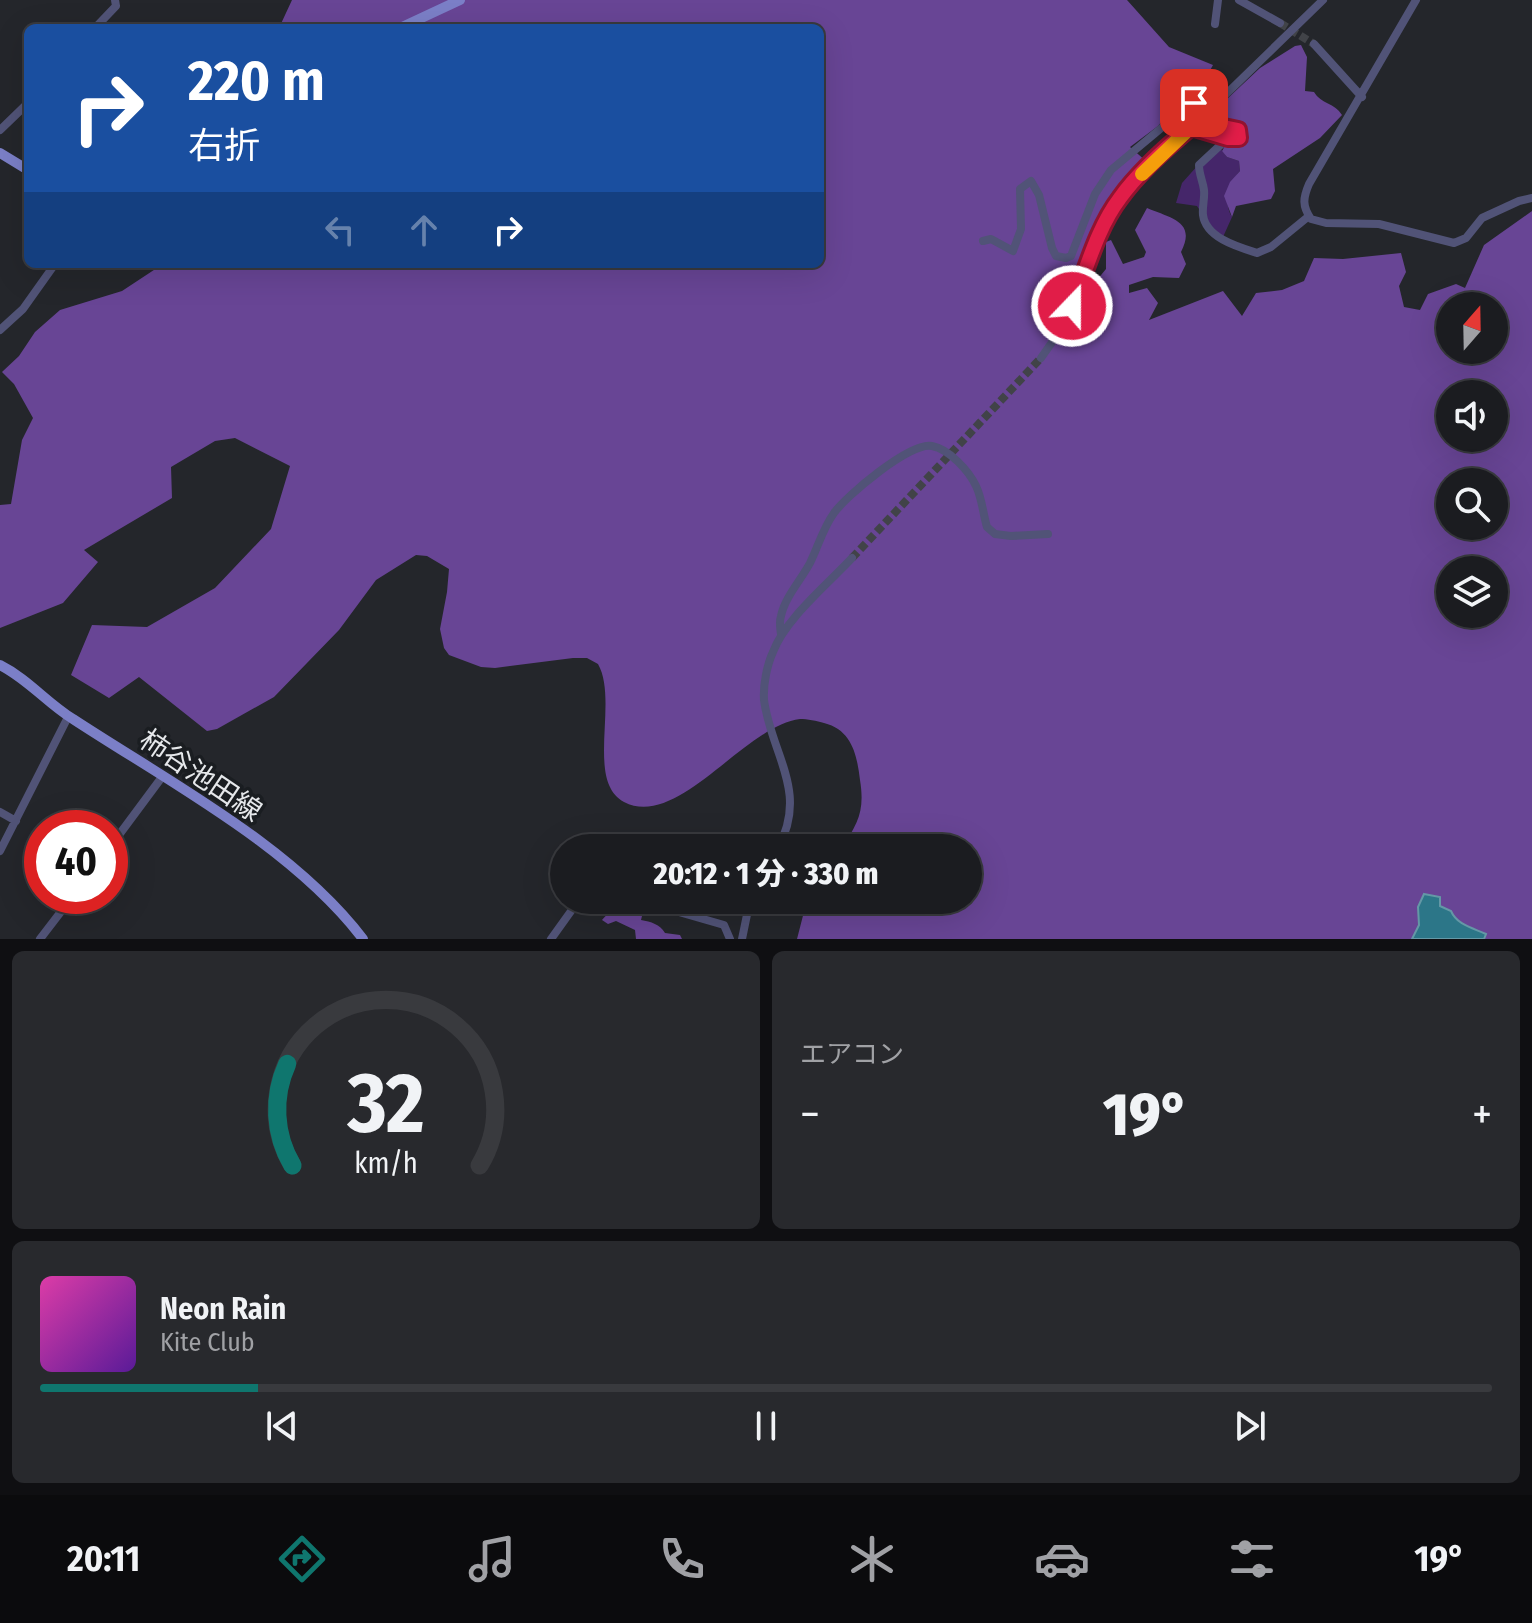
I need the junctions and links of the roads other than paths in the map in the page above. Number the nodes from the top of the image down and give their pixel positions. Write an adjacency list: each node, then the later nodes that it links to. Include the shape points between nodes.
1 (115, 0): 8 (street, via 116,6)
2 (460, 0): 9 (main road)
3 (1239, 0): 7 (street)
4 (1323, 0): 14 (street)
5 (1416, 0): 12 (street)
6 (1220, 1): 10 (street)
7 (1280, 23)
8 (99, 24)
9 (409, 24)
10 (1215, 24)
11 (1314, 44): 12 (street)
12 (1362, 97): 20 (street, via 1309,184 1303,198)
13 (24, 107): 15 (street)
14 (1191, 127): 16 (street); 24 (street, via 1120,197 1062,328)
15 (0, 130)
16 (1228, 138): 20 (street, via 1199,165 1207,226 1224,241 1257,253); 21 (street, bridge, via 1239,138 1238,130 1219,126 1194,103 1181,111 1111,170 1095,194 1071,256 1056,256 1031,181 1020,189 1021,229 1013,251 991,239)
17 (0, 153): 18 (main road)
18 (24, 168)
19 (1532, 198): 20 (street, via 1482,218 1466,238 1454,243 1379,224 1326,223)
20 (1309, 216)
21 (983, 241)
22 (52, 268): 23 (street, via 23,309)
23 (0, 330)
24 (1041, 358)
25 (1048, 534): 27 (street, via 995,534 987,527 973,481 945,451 922,446 861,486 833,514 785,605)
26 (852, 558): 27 (street)
27 (781, 634): 34 (street, via 769,664 764,699 790,790)
28 (0, 665): 29 (main road, 柿谷池田線)
29 (68, 717): 30 (main road, 柿谷池田線); 32 (street)
30 (162, 777): 33 (street); 41 (main road, 柿谷池田線, via 304,877)
31 (0, 812): 32 (street)
32 (16, 821): 35 (street)
33 (128, 823)
34 (783, 834)
35 (0, 851)
36 (59, 914): 40 (street)
37 (569, 914): 42 (street)
38 (686, 914): 43 (street, via 724,925)
39 (747, 914): 44 (street)
40 (40, 939)
41 (363, 939)
42 (551, 939)
43 (730, 939)
44 (742, 939)

